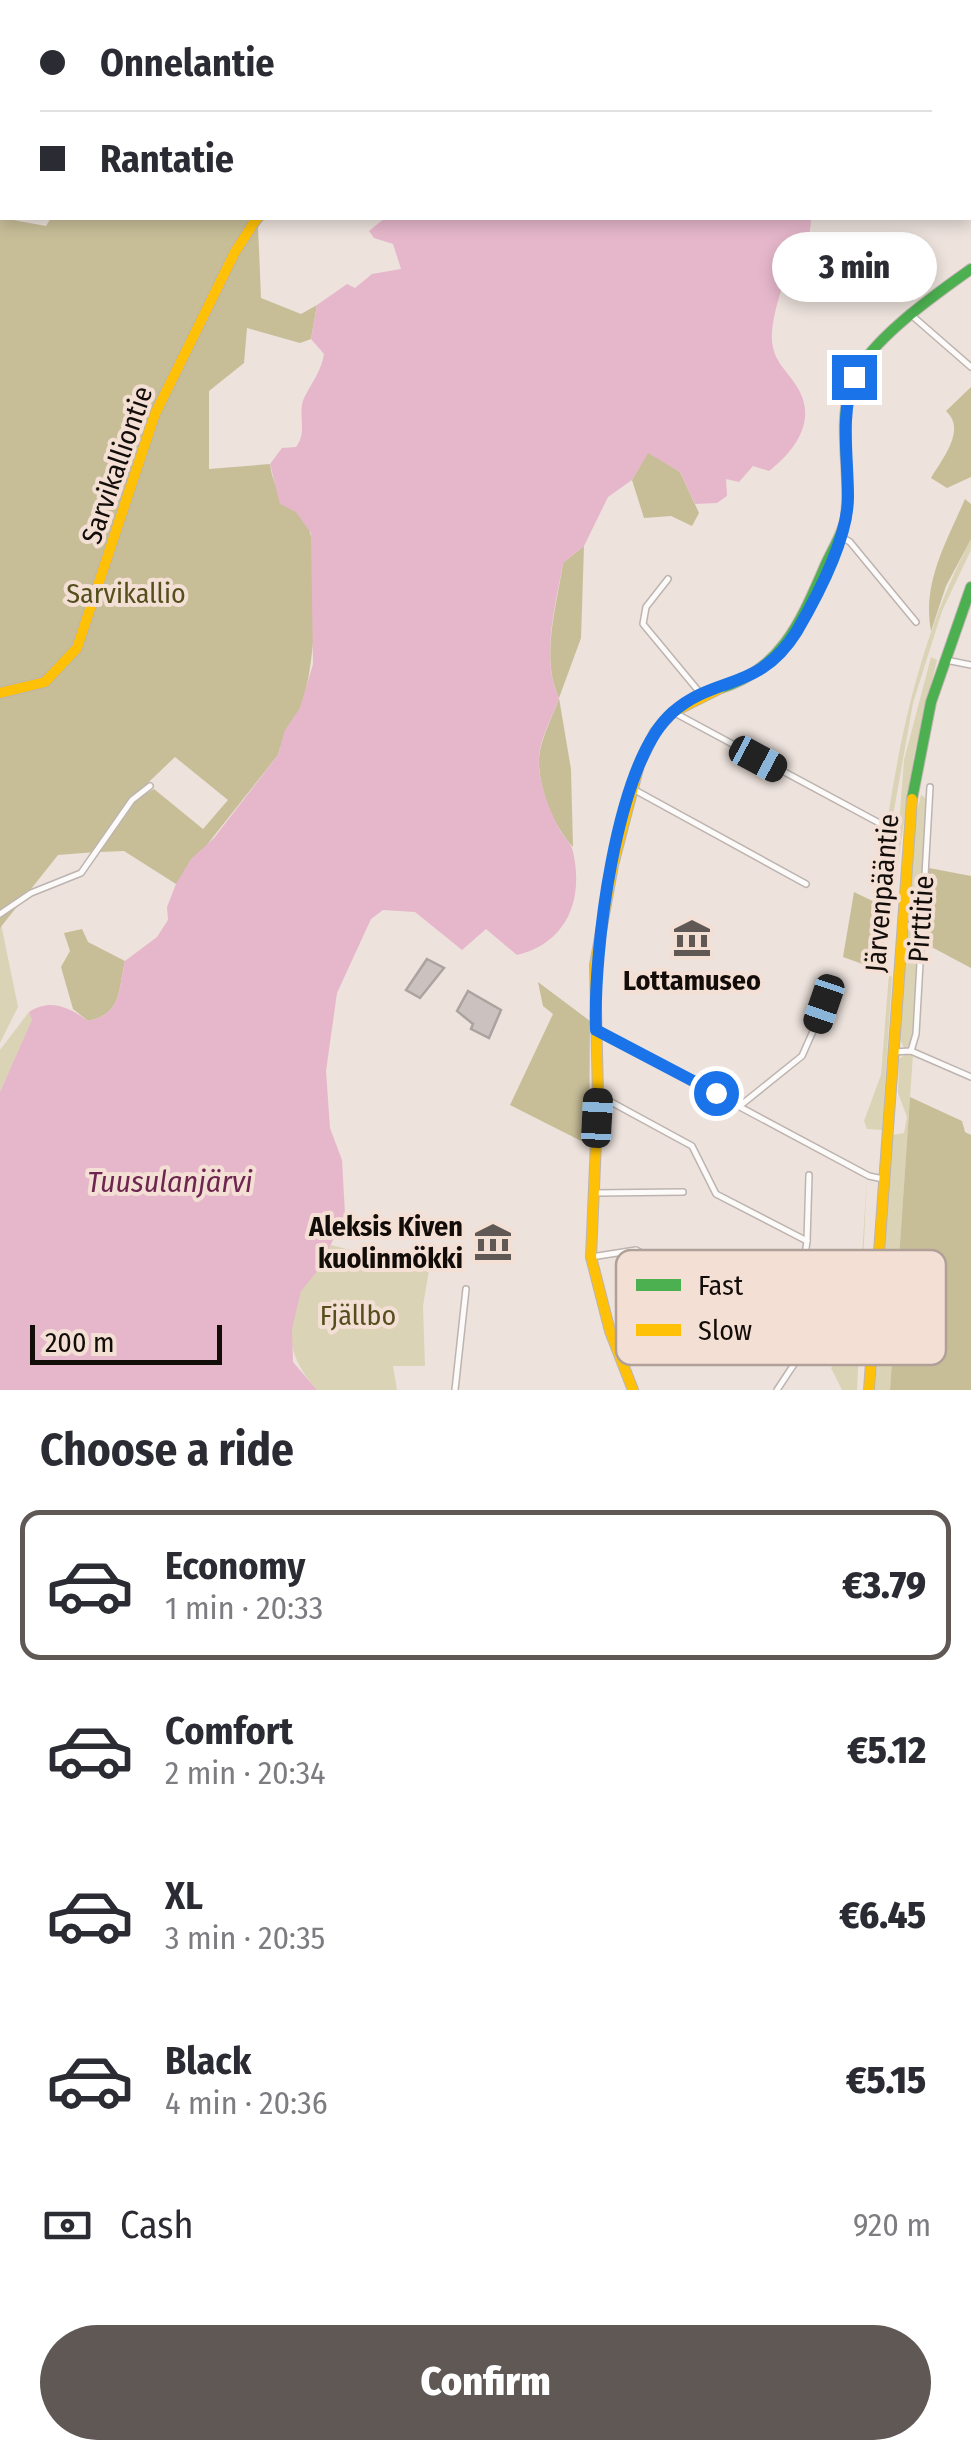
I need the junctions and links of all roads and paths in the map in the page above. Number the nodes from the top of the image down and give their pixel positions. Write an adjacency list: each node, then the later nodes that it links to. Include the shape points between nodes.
1 (256, 220): 11 (street, Sarvikalliontie, via 155,414 77,648 49,683)
2 (971, 268): 3 (street)
3 (909, 313): 4 (street); 5 (street, via 861,366 847,395 848,499)
4 (971, 368)
5 (840, 536): 8 (street); 12 (street, via 785,647 747,680)
6 (668, 579): 12 (street, via 646,607 643,624)
7 (971, 587): 9 (street, Järvenpääntie)
8 (916, 622)
9 (943, 660): 10 (street); 23 (street, Järvenpääntie, via 913,790)
10 (971, 664)
11 (0, 693)
12 (701, 694): 13 (street)
13 (672, 712): 16 (street, via 643,753); 17 (street)
14 (150, 786): 19 (street, via 132,800 81,873 30,893)
15 (930, 787): 22 (street, Pirttitie)
16 (632, 788): 18 (street); 21 (street, via 597,947)
17 (883, 825)
18 (806, 884)
19 (0, 914)
20 (824, 1004): 26 (street, via 802,1056)
21 (596, 1030): 25 (street); 26 (street)
22 (911, 1051): 23 (street); 24 (street)
23 (892, 1052): 28 (street, Järvenpääntie)
24 (971, 1077)
25 (598, 1096): 30 (street); 31 (street, via 692,1146 716,1194)
26 (741, 1105): 28 (street)
27 (809, 1175): 31 (street)
28 (883, 1179): 33 (street, Järvenpääntie)
29 (683, 1192): 30 (street)
30 (592, 1193): 35 (street)
31 (807, 1241): 32 (street)
32 (806, 1250)
33 (878, 1250)
34 (616, 1253): 35 (street)
35 (591, 1257): 37 (street)
36 (466, 1289): 41 (street)
37 (616, 1346)
38 (623, 1365): 42 (street)
39 (793, 1365): 43 (street)
40 (870, 1365): 44 (street, Järvenpääntie)
41 (455, 1390)
42 (633, 1390)
43 (777, 1390)
44 (868, 1390)

